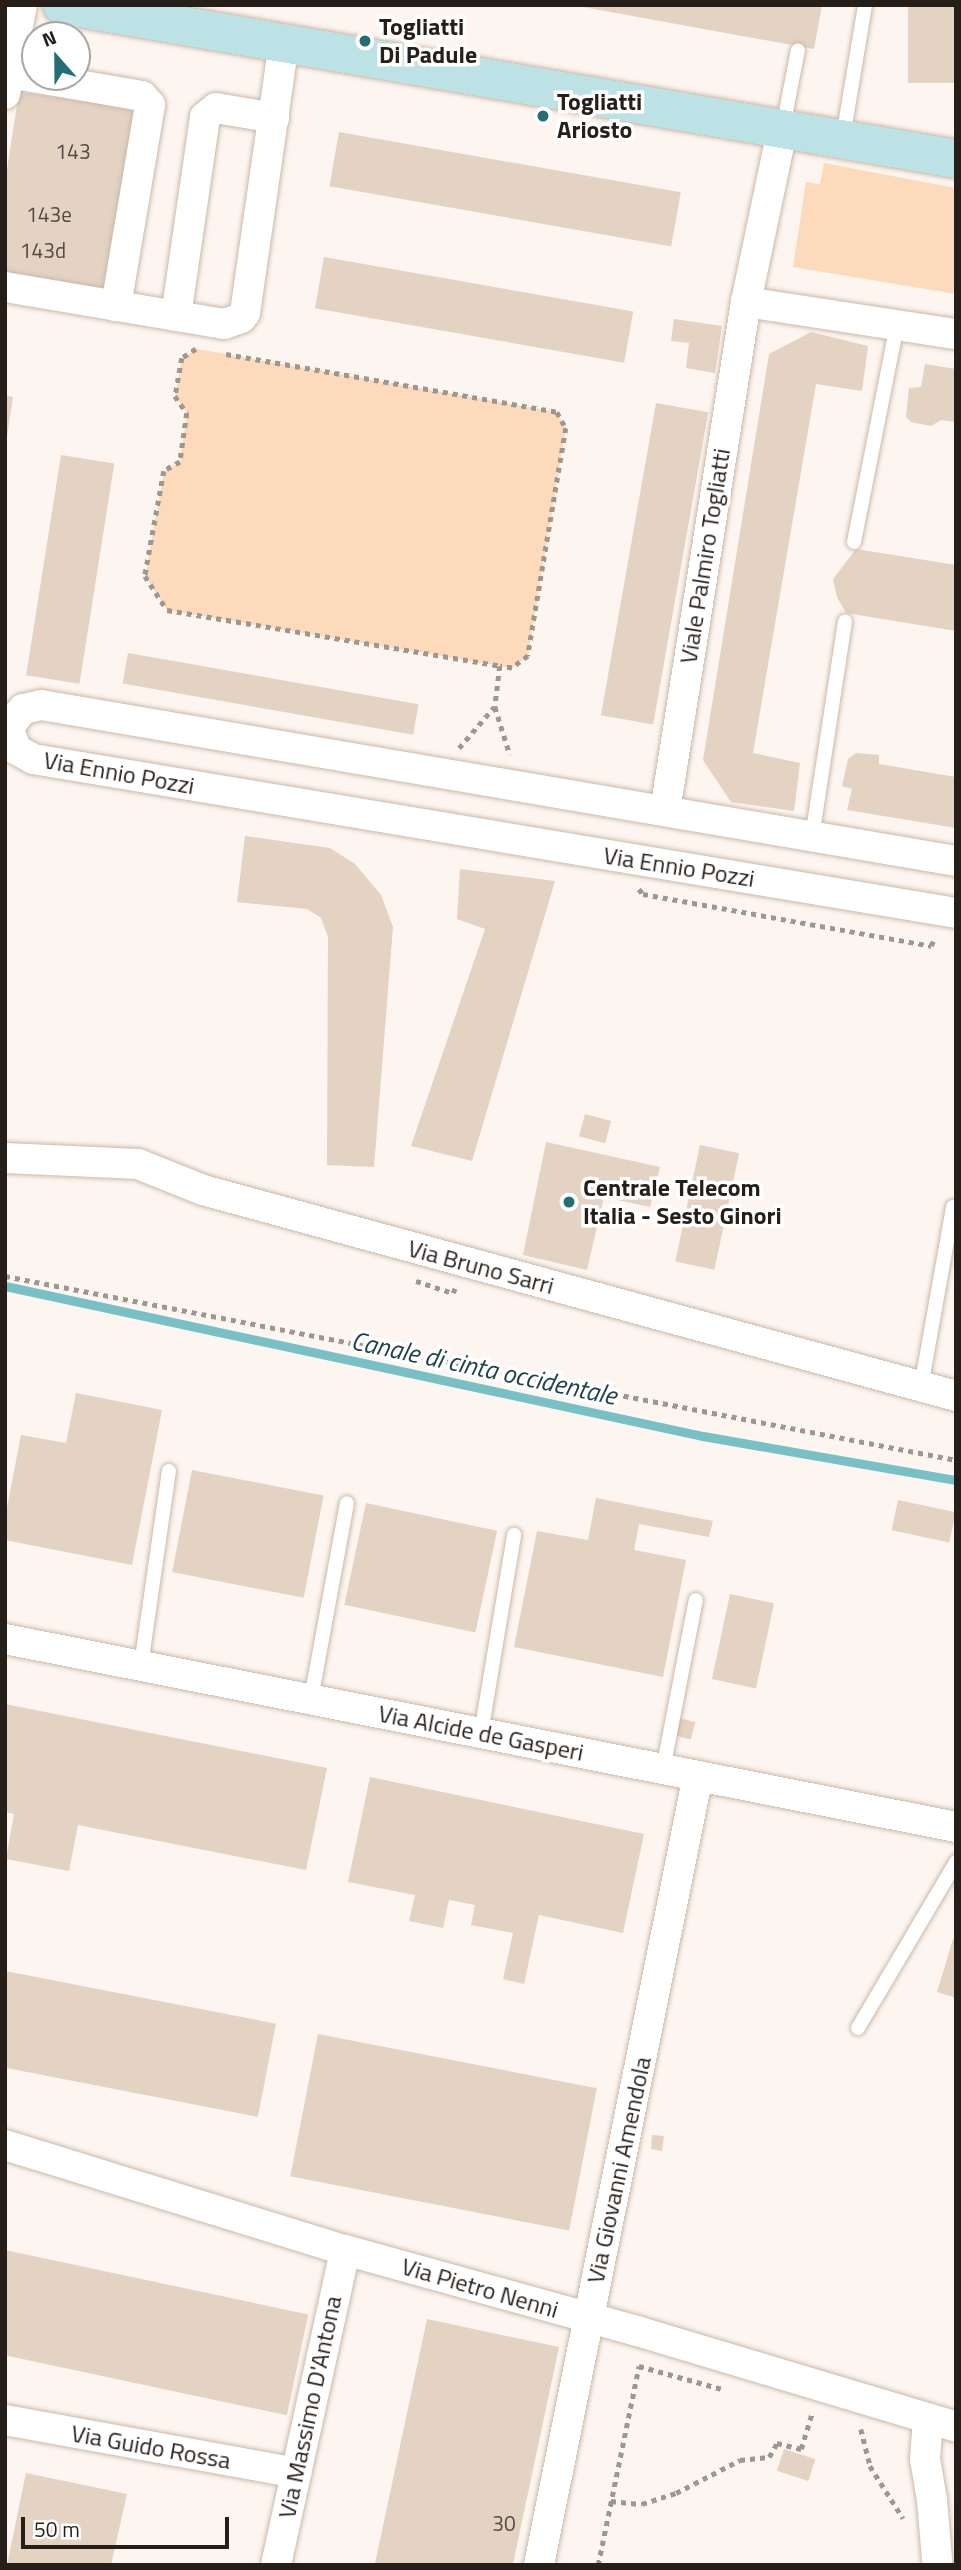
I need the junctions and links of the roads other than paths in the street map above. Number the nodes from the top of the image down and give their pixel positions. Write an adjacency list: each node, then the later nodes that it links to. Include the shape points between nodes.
1 (22, 5): 6 (street)
2 (62, 5): 4 (street)
3 (864, 5): 9 (lane)
4 (284, 43): 7 (street); 8 (street)
5 (798, 50): 8 (lane)
6 (7, 83): 13 (street, via 142,96 150,105)
7 (274, 118): 14 (street, via 245,313 224,324); 14 (street, via 216,108 205,117)
8 (783, 127): 9 (street); 12 (street, Viale Palmiro Togliatti)
9 (843, 137): 10 (street)
10 (956, 159)
11 (5, 287): 13 (street)
12 (746, 302): 15 (street); 22 (street, Viale Palmiro Togliatti)
13 (117, 306): 14 (street)
14 (176, 316)
15 (897, 325): 16 (street); 17 (lane)
16 (956, 334)
17 (854, 542)
18 (845, 622): 23 (lane)
19 (5, 698): 20 (street)
20 (41, 705): 21 (street, Via Ennio Pozzi, via 23,709 11,724); 22 (street)
21 (11, 749): 25 (street, Via Ennio Pozzi, via 33,759 620,857)
22 (665, 811): 23 (street)
23 (812, 836): 24 (street)
24 (956, 861)
25 (947, 921)
26 (5, 1158): 28 (street, Via Bruno Sarri, via 138,1164 203,1190)
27 (953, 1207): 28 (lane)
28 (921, 1387): 29 (street, Via Bruno Sarri)
29 (956, 1396)
30 (169, 1471): 35 (lane)
31 (347, 1503): 36 (lane)
32 (514, 1535): 37 (lane)
33 (696, 1600): 38 (lane)
34 (5, 1639): 35 (street, Via Alcide de Gasperi)
35 (141, 1665): 36 (street, Via Alcide de Gasperi)
36 (311, 1699): 37 (street, Via Alcide de Gasperi)
37 (481, 1733): 38 (street, Via Alcide de Gasperi)
38 (663, 1769): 39 (street, Via Alcide de Gasperi)
39 (698, 1776): 40 (street, Via Alcide de Gasperi); 45 (street, Via Giovanni Amendola)
40 (956, 1827)
41 (956, 1862): 42 (lane)
42 (858, 2028)
43 (5, 2145): 44 (street, Via Pietro Nenni)
44 (345, 2250): 45 (street, Via Pietro Nenni); 49 (street, Via Massimo D'Antona)
45 (589, 2319): 46 (street, Via Pietro Nenni); 52 (street, Via Giovanni Amendola)
46 (928, 2419): 48 (street, Via Pietro Nenni); 50 (street, via 925,2459)
47 (5, 2420): 49 (street, Via Guido Rossa)
48 (956, 2427)
49 (296, 2473): 51 (street, Via Massimo D'Antona)
50 (941, 2546)
51 (276, 2565)
52 (539, 2565)

